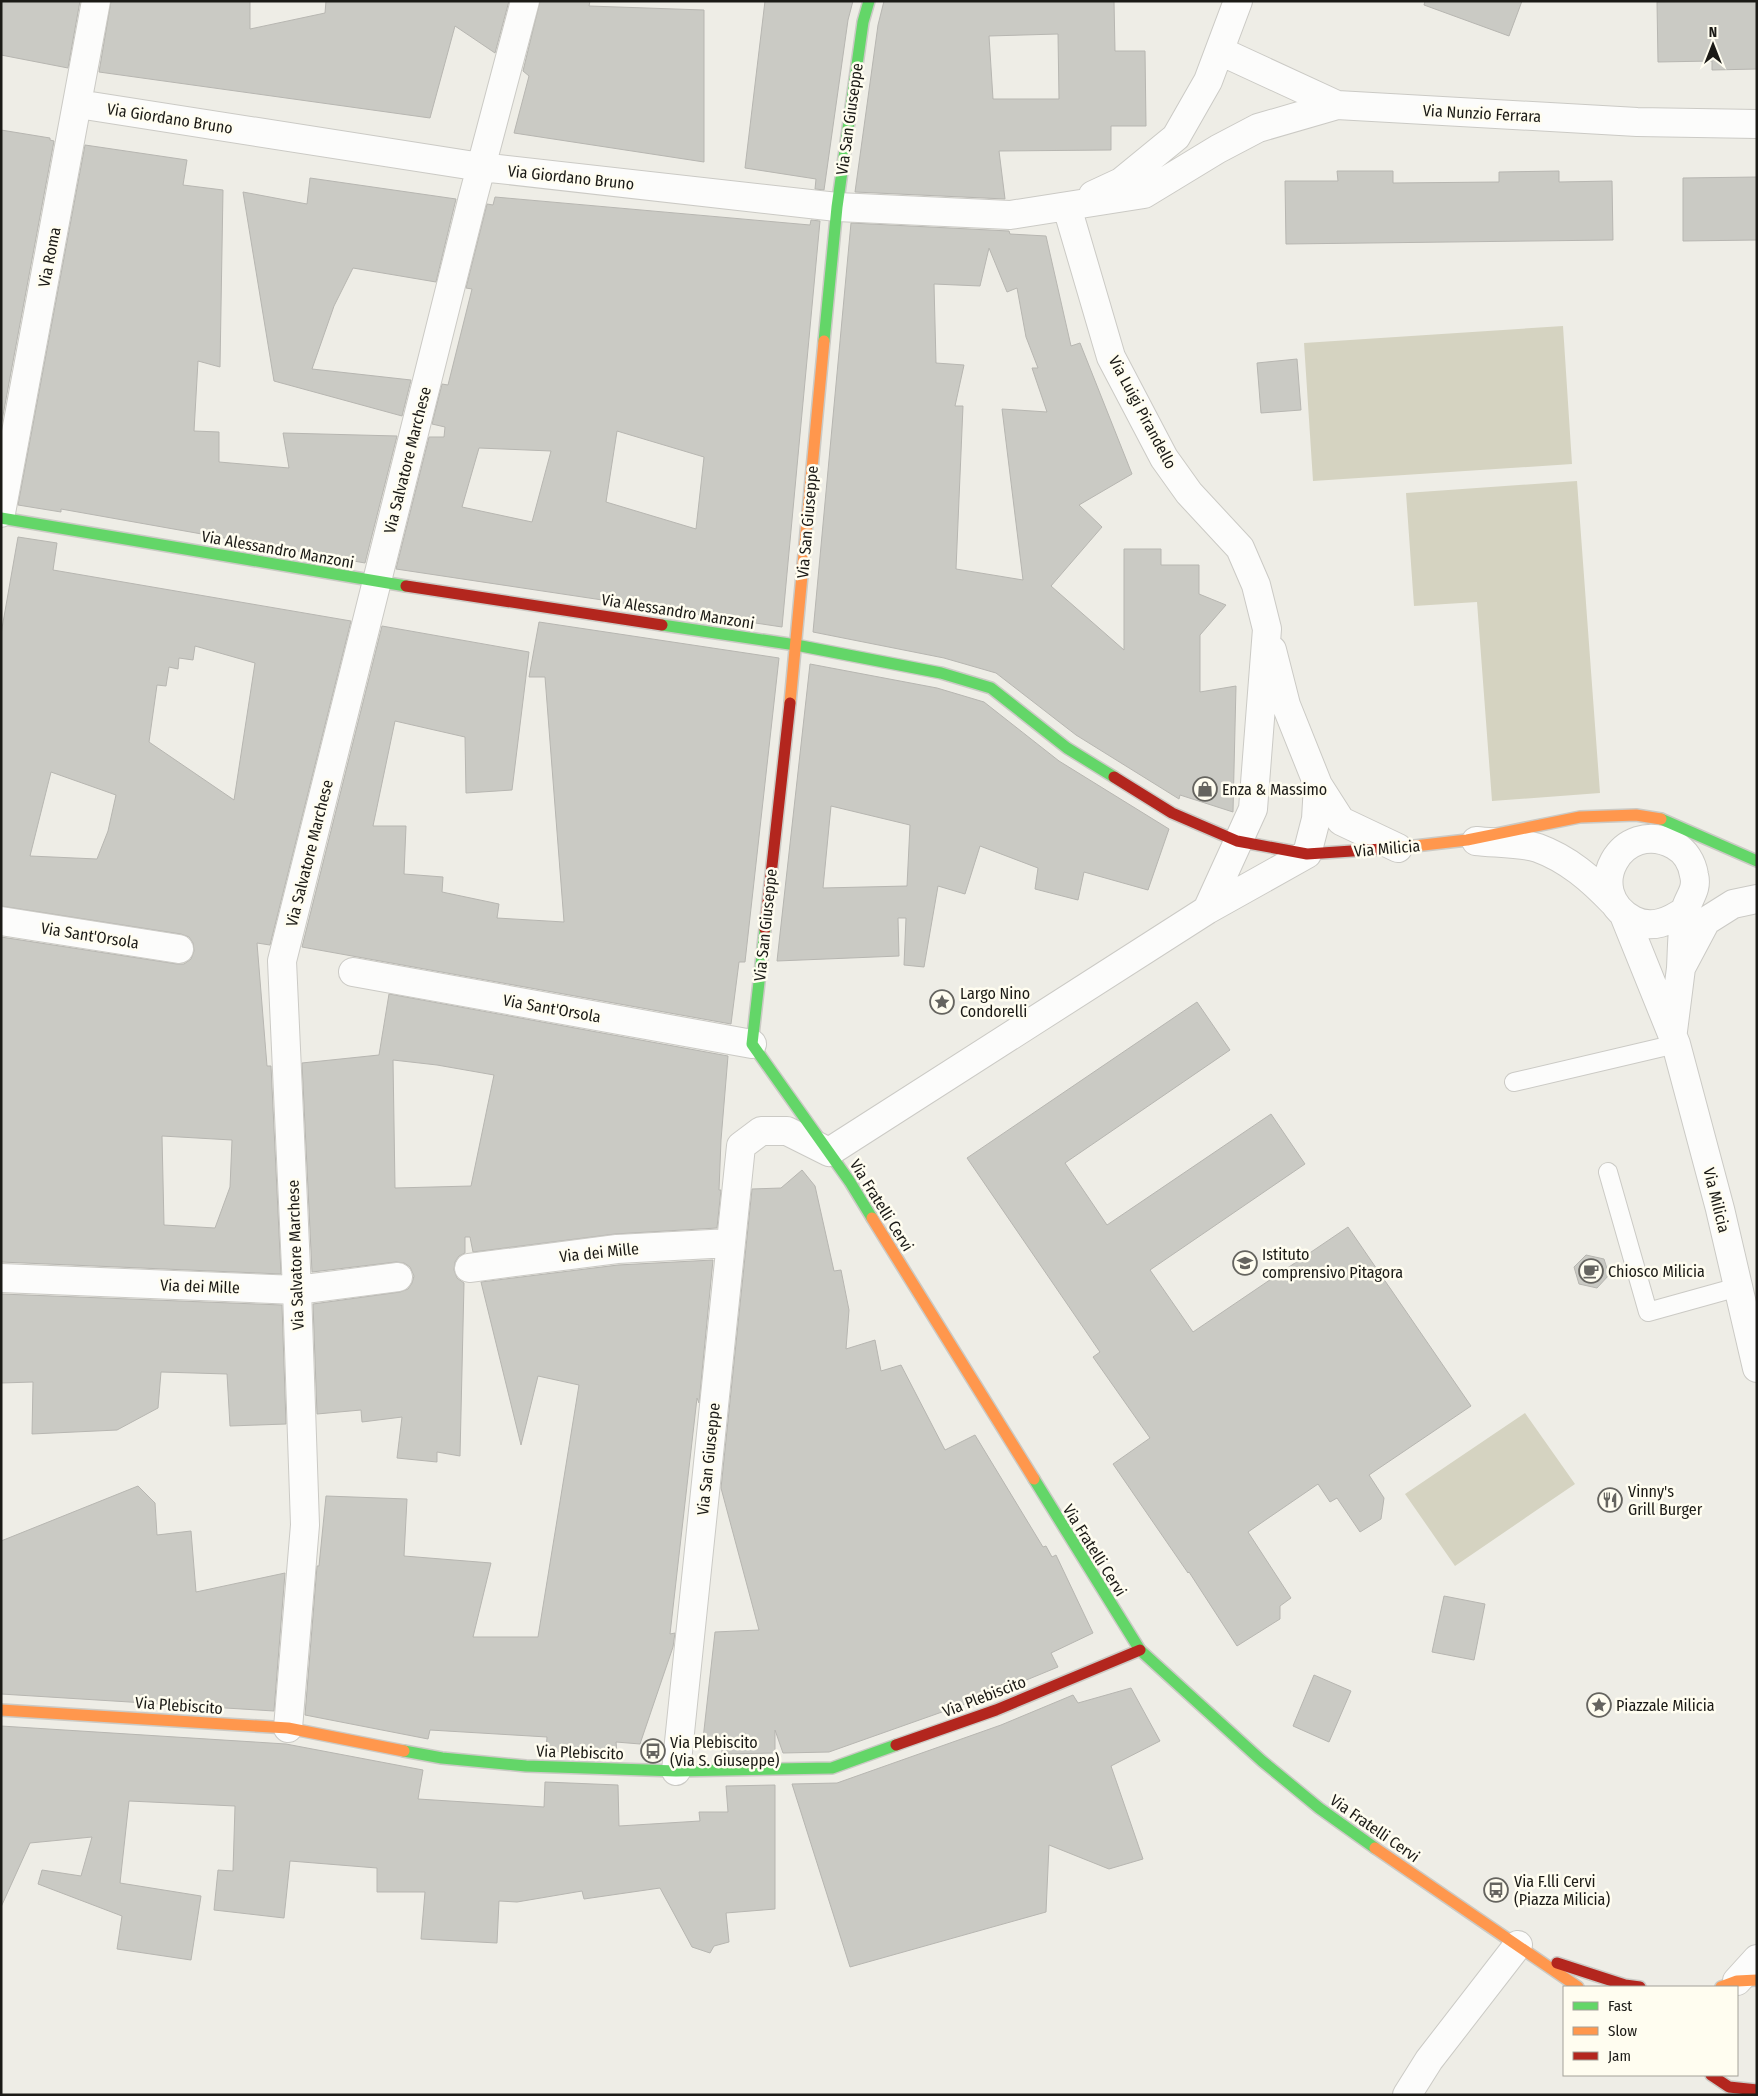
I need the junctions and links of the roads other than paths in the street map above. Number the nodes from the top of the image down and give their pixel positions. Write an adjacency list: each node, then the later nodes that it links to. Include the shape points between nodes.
1 (96, 1): 6 (street, Via Roma)
2 (525, 1): 9 (street, Via Salvatore Marchese)
3 (869, 1): 10 (main road, Via San Giuseppe, via 863,22)
4 (1238, 1): 5 (street)
5 (1220, 51): 7 (street, Via Nunzio Ferrara); 11 (street, via 1208,81 1176,137 1121,182)
6 (78, 104): 9 (street, Via Giordano Bruno); 12 (street, Via Roma)
7 (1337, 105): 8 (street, Via Nunzio Ferrara, via 1638,122); 11 (street, Via Giordano Bruno, via 1258,128 1144,194)
8 (1757, 124)
9 (481, 167): 10 (street, Via Giordano Bruno); 14 (street, Via Salvatore Marchese)
10 (837, 207): 11 (street, Via Giordano Bruno, via 1010,215); 16 (main road, Via San Giuseppe)
11 (1067, 207): 15 (street, Via Luigi Pirandello, via 1112,357 1169,465 1189,493 1240,548 1256,585)
12 (1, 513)
13 (1, 518): 14 (main road, Via Alessandro Manzoni)
14 (376, 582): 16 (main road, Via Alessandro Manzoni); 41 (street, Via Salvatore Marchese, via 282,961)
15 (1267, 629): 17 (street, via 1286,705); 20 (street, Via Luigi Pirandello, via 1253,809)
16 (796, 645): 20 (main road, Via Alessandro Manzoni, via 941,673 992,688 1067,748 1172,813); 32 (main road, Via San Giuseppe)
17 (1318, 785): 21 (street, via 1341,821); 22 (street, via 1316,819)
18 (1661, 832): 19 (main road, Via Milicia, via 1580,817); 23 (main road); 25 (street, via 1631,843 1618,854 1610,868 1608,886); 27 (street, via 1690,861 1695,877)
19 (1467, 840): 21 (main road, Via Milicia); 25 (street, via 1536,847 1591,879)
20 (1237, 841): 22 (main road, Via Alessandro Manzoni); 26 (street, Via Luigi Pirandello)
21 (1398, 848): 22 (main road, Via Milicia)
22 (1306, 854): 26 (street)
23 (1757, 861)
24 (1757, 900): 27 (street)
25 (1618, 908): 27 (street, via 1638,923 1656,925); 31 (street)
26 (1207, 910): 34 (street)
27 (1692, 917): 31 (street, via 1681,968)
28 (1, 921): 29 (street, Via Sant'Orsola)
29 (180, 949)
30 (353, 972): 32 (street, Via Sant'Orsola)
31 (1674, 1038): 33 (lane); 40 (street, Via Milicia)
32 (752, 1044): 34 (main road, Via Fratelli Cervi)
33 (1514, 1082)
34 (829, 1152): 36 (street, Via San Giuseppe, via 787,1131 762,1131 741,1146); 43 (main road, Via Fratelli Cervi)
35 (1608, 1172): 40 (lane, via 1648,1312)
36 (730, 1243): 37 (street, Via dei Mille, via 617,1249); 46 (street, Via San Giuseppe)
37 (469, 1268)
38 (398, 1277): 41 (street, Via dei Mille)
39 (1, 1278): 41 (street, Via dei Mille)
40 (1738, 1287): 42 (street, Via Milicia)
41 (297, 1290): 45 (street, Via Salvatore Marchese, via 305,1525)
42 (1757, 1368)
43 (1140, 1650): 46 (main road, Via Plebiscito, via 996,1710 832,1768); 47 (main road, Via Fratelli Cervi, via 1319,1808)
44 (1, 1710): 45 (main road, Via Plebiscito)
45 (288, 1728): 46 (main road, Via Plebiscito, via 442,1758 526,1766)
46 (676, 1771)
47 (1527, 1951): 50 (main road, Via Fratelli Cervi); 51 (main road); 55 (street, via 1429,2060)
48 (1757, 1959): 49 (street)
49 (1738, 1983)
50 (1577, 1986)
51 (1632, 1986)
52 (1716, 2078): 54 (main road)
53 (1757, 2090): 54 (main road)
54 (1744, 2092)
55 (1407, 2095)

